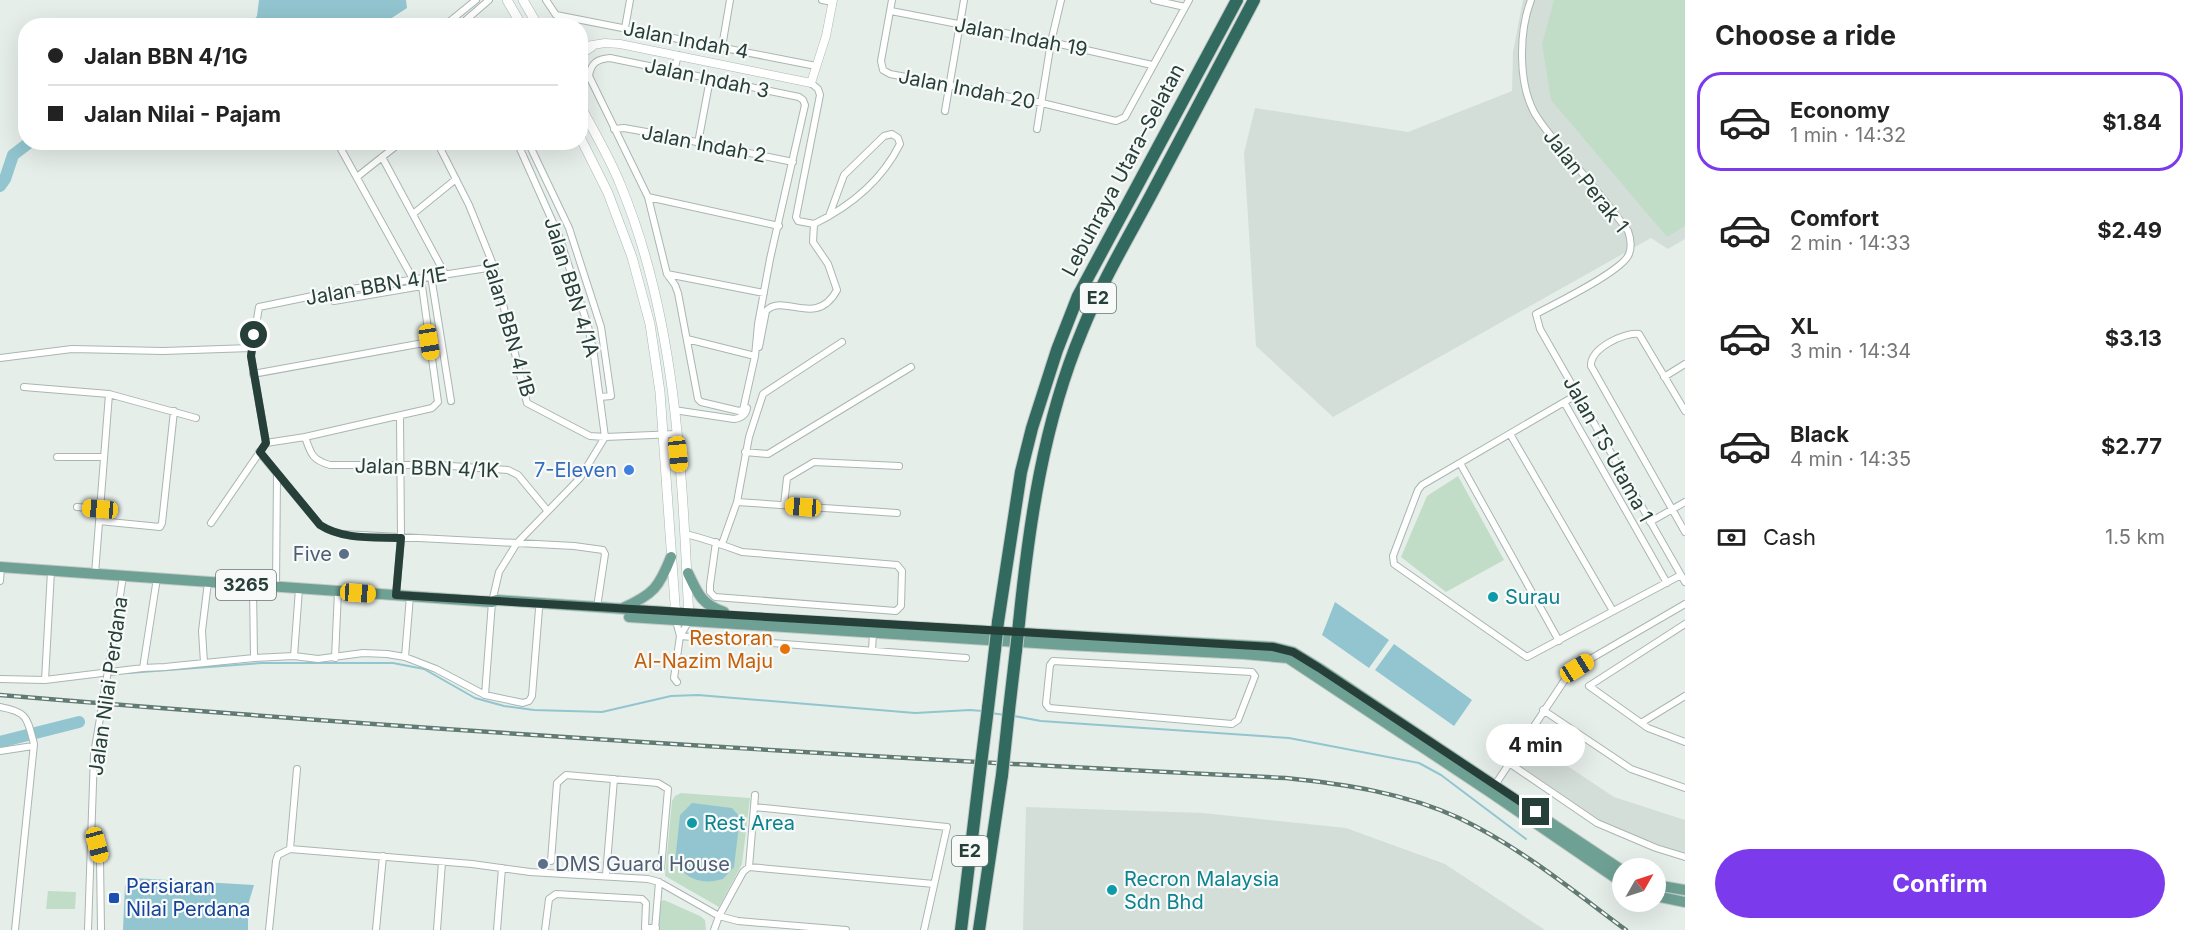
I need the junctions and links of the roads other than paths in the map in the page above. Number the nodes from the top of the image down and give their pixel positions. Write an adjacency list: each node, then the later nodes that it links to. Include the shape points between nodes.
1 (476, 0): 19 (street)
2 (489, 0): 20 (street)
3 (507, 0): 21 (main road)
4 (523, 0): 22 (main road)
5 (546, 0): 23 (street, Jalan Indah 4, via 556,15)
6 (630, 0): 26 (street)
7 (730, 0): 30 (street)
8 (822, 0): 16 (street)
9 (892, 0): 18 (street, Jalan Indah 20)
10 (964, 0): 25 (street)
11 (1060, 0): 27 (street)
12 (1154, 0): 17 (street)
13 (1237, 0): 212 (highway, Lebuhraya Utara–Selatan / E2, bridge, via 1078,296 1032,428 1021,472 998,622)
14 (1254, 0): 213 (highway, Lebuhraya Utara–Selatan / E2, bridge, via 1118,256 1082,331 1058,399 1038,479 1025,565 1002,775)
15 (1531, 0): 69 (street, Jalan Perak 1, via 1522,39 1528,98 1545,128 1628,231 1632,242 1629,256 1615,270)
16 (833, 1): 34 (street)
17 (1187, 3): 33 (street)
18 (891, 10): 25 (street, Jalan Indah 19); 38 (street, Jalan Indah 20, via 881,61 883,70)
19 (454, 18)
20 (468, 18)
21 (517, 18)
22 (533, 18)
23 (572, 18)
24 (588, 21): 26 (street, Jalan Indah 4)
25 (960, 24): 27 (street, Jalan Indah 19); 38 (street)
26 (625, 28): 30 (street, Jalan Indah 4)
27 (1051, 42): 33 (street, Jalan Indah 19); 39 (street)
28 (588, 46): 29 (street)
29 (593, 46): 31 (street); 32 (street, via 620,44)
30 (722, 47): 34 (street, Jalan Indah 4)
31 (588, 49)
32 (678, 55): 35 (street); 37 (street)
33 (1152, 65): 39 (street, Jalan Indah 20, via 1120,120)
34 (816, 66): 37 (street)
35 (674, 71): 36 (street, Jalan Indah 3); 42 (street, Jalan Indah 3, via 610,58 596,61 590,76)
36 (710, 79): 44 (street); 52 (street, Jalan Indah 3, via 803,100)
37 (811, 83): 58 (street, via 820,94 796,217 802,223)
38 (949, 85): 39 (street, Jalan Indah 20); 40 (street)
39 (1042, 104): 43 (street)
40 (945, 111)
41 (588, 121): 86 (main road, via 621,186 644,252 662,324)
42 (614, 129): 44 (street, Jalan Indah 2); 55 (street)
43 (1037, 129)
44 (698, 143): 52 (street, Jalan Indah 2)
45 (342, 150): 53 (street)
46 (391, 150): 51 (street)
47 (441, 150): 54 (street, Jalan BBN 4/1B)
48 (521, 150): 68 (street, Jalan BBN 4/1A, via 559,236)
49 (532, 150): 67 (street, via 569,228)
50 (586, 150): 93 (main road, via 608,193 635,268 650,324)
51 (382, 157): 53 (street); 56 (street)
52 (793, 162): 59 (street)
53 (357, 177): 64 (street)
54 (456, 179): 56 (street); 60 (street, Jalan BBN 4/1B)
55 (648, 197): 59 (street); 62 (street)
56 (413, 214): 61 (street)
57 (829, 216): 57 (street, via 844,175 884,136 892,134 898,138 900,144 890,164 871,185); 58 (street)
58 (814, 224): 86 (street, via 813,242 828,264 837,290 834,297 809,311 777,305 766,311 747,410 740,418)
59 (779, 226): 66 (street)
60 (494, 267): 61 (street, Jalan BBN 4/1E); 95 (street, Jalan BBN 4/1B, via 527,403 590,436)
61 (444, 274): 63 (street, Jalan BBN 4/1E)
62 (668, 274): 66 (street); 70 (street, via 678,293)
63 (431, 276): 64 (street, Jalan BBN 4/1E); 84 (street)
64 (413, 279): 65 (street, Jalan BBN 4/1E)
65 (332, 292): 71 (street, via 334,301 422,286); 73 (street, Jalan BBN 4/1E, via 259,307)
66 (764, 293): 74 (street)
67 (591, 296): 68 (street); 83 (street, via 601,327 611,396)
68 (580, 300): 83 (street, Jalan BBN 4/1A)
69 (1536, 314): 82 (street, Jalan TS Utama 1, via 1540,329)
70 (687, 339): 74 (street); 74 (street, via 700,402 743,410)
71 (429, 342): 78 (street); 89 (street, via 438,402 432,408)
72 (842, 342): 98 (street, via 763,394)
73 (251, 348): 75 (street, via 72,349); 78 (street)
74 (754, 356)
75 (0, 358)
76 (1685, 364): 79 (street)
77 (911, 367): 98 (street, via 768,454)
78 (253, 374): 96 (street)
79 (1664, 377): 88 (street); 111 (street, via 1639,334 1623,336 1601,348 1590,360)
80 (24, 387): 81 (street)
81 (109, 394): 87 (street); 100 (street)
82 (1578, 394): 85 (street); 114 (street, Jalan TS Utama 1)
83 (600, 397): 95 (street, Jalan BBN 4/1A)
84 (450, 401)
85 (1564, 402): 92 (street); 131 (street)
86 (674, 410): 91 (main road)
87 (174, 411): 90 (street); 113 (street, via 160,527)
88 (1685, 411)
89 (400, 416): 94 (street); 102 (street)
90 (196, 418)
91 (676, 434): 93 (street, Jalan BBN 4/1B); 117 (main road)
92 (1510, 434): 101 (street); 143 (street)
93 (663, 435): 95 (street, Jalan BBN 4/1B); 121 (main road)
94 (305, 437): 96 (street); 102 (street, Jalan BBN 4/1K, via 317,462)
95 (605, 437): 110 (street, via 588,469)
96 (266, 443): 97 (street)
97 (260, 452): 104 (street); 115 (street)
98 (745, 452): 105 (street)
99 (57, 457): 100 (street)
100 (104, 457): 109 (street)
101 (1460, 463): 150 (street); 150 (street, via 1418,490 1393,555 1394,564 1527,657)
102 (402, 465): 110 (street, Jalan BBN 4/1K, via 508,470 518,475); 118 (street)
103 (899, 465): 107 (street, via 810,463 787,478)
104 (277, 473): 118 (street, via 320,525 329,530); 133 (street)
105 (737, 502): 107 (street); 120 (street)
106 (1685, 502): 111 (street)
107 (784, 506): 112 (street)
108 (77, 507): 109 (street)
109 (100, 509): 113 (street)
110 (548, 510): 119 (street)
111 (1671, 510): 114 (street); 116 (street)
112 (897, 513)
113 (99, 520): 125 (street)
114 (1650, 522): 128 (street, Jalan TS Utama 1)
115 (211, 523)
116 (1685, 532)
117 (686, 534): 120 (street); 124 (main road)
118 (401, 538): 119 (street); 136 (street)
119 (517, 543): 138 (street, via 498,572); 140 (street, via 603,550)
120 (719, 543): 120 (street, via 742,552 897,565 902,572 901,606 896,611 715,597 710,585)
121 (671, 557): 142 (main road, via 661,583); 144 (main road)
122 (0, 567): 123 (main road, 3265); 129 (street)
123 (51, 571): 125 (main road, 3265); 164 (street)
124 (688, 573): 145 (main road); 146 (main road, via 704,603)
125 (95, 574): 126 (main road, 3265)
126 (123, 576): 127 (main road, 3265); 181 (street, Jalan Nilai Perdana, bridge, via 94,754)
127 (157, 578): 130 (main road, 3265); 162 (street)
128 (1683, 579): 131 (street)
129 (0, 581)
130 (208, 582): 132 (main road, 3265); 160 (street, via 202,631)
131 (1667, 583): 143 (street)
132 (254, 585): 133 (main road, 3265); 156 (street)
133 (276, 587): 134 (main road, 3265)
134 (299, 589): 135 (main road, 3265); 154 (street)
135 (338, 591): 136 (main road, 3265); 157 (street)
136 (396, 595): 137 (main road, 3265)
137 (410, 596): 138 (main road, 3265); 155 (street)
138 (492, 602): 140 (main road, 3265); 141 (main road, 3265); 166 (street)
139 (1685, 604): 169 (street, via 1577,668 1562,681)
140 (597, 607): 142 (main road, 3265)
141 (539, 609): 144 (main road, 3265); 166 (street, via 529,701)
142 (620, 609): 144 (main road, 3265)
143 (1613, 611): 150 (street)
144 (676, 617): 145 (main road, 3265); 149 (street)
145 (689, 617): 146 (main road, 3265); 148 (main road, 3265); 149 (street)
146 (739, 617): 151 (main road, 3265)
147 (1685, 624): 170 (street, via 1589,686)
148 (873, 633): 152 (main road, 3265); 153 (street)
149 (680, 636): 153 (street); 165 (street, via 674,678)
150 (1559, 641)
151 (1142, 644): 152 (main road, 3265); 161 (street); 177 (main road, 3265, via 1244,645 1293,652)
152 (1067, 645): 159 (street)
153 (872, 650): 158 (street)
154 (294, 656): 156 (street); 157 (street)
155 (405, 657): 157 (street, via 363,653); 166 (street)
156 (254, 658): 160 (street)
157 (335, 658)
158 (966, 658)
159 (1066, 662): 161 (street); 161 (street, via 1053,661 1050,665 1046,704 1049,708 1232,724 1238,720 1255,676 1252,672)
160 (204, 663): 162 (street)
161 (1141, 665)
162 (143, 668): 164 (street)
163 (0, 679): 164 (street)
164 (45, 681)
165 (677, 682)
166 (485, 695)
167 (1685, 696): 170 (street)
168 (0, 707): 172 (street, via 23,713)
169 (1544, 710): 174 (street); 178 (street, via 1631,768)
170 (1641, 723): 171 (street)
171 (1685, 742)
172 (34, 745): 173 (street); 201 (street)
173 (0, 751)
174 (1509, 763): 177 (street); 184 (street, via 1597,823)
175 (297, 769): 182 (street)
176 (614, 779): 185 (street, via 566,775 557,783); 190 (street, via 658,783 668,789); 191 (street)
177 (1492, 788): 187 (main road, 3265); 192 (main road, 3265)
178 (1685, 788)
179 (755, 795): 180 (street)
180 (754, 807): 188 (street); 194 (street, via 947,827)
181 (93, 832): 202 (street, Jalan Nilai Perdana); 203 (street, Jalan Nilai Perdana, via 100,858)
182 (290, 849): 183 (street); 204 (street, via 278,855 276,861)
183 (383, 856): 186 (street); 205 (street)
184 (1685, 857)
185 (550, 861)
186 (442, 862): 189 (street); 206 (street)
187 (1612, 864)
188 (749, 867): 194 (street); 199 (street)
189 (502, 868): 191 (street); 207 (street)
190 (661, 868)
191 (606, 875): 193 (street)
192 (1612, 875)
193 (659, 882): 199 (street); 200 (street)
194 (934, 884): 211 (street)
195 (1666, 887): 196 (main road)
196 (1685, 890)
197 (1666, 898): 198 (main road)
198 (1685, 902)
199 (719, 916): 209 (street); 210 (street)
200 (655, 929): 208 (street, via 645,928 646,903 642,899 556,894 549,899)
201 (15, 930)
202 (88, 930)
203 (101, 930)
204 (269, 930)
205 (376, 930)
206 (436, 930)
207 (497, 930)
208 (545, 930)
209 (714, 930)
210 (846, 930)
211 (924, 930)
212 (960, 930)
213 (979, 930)

